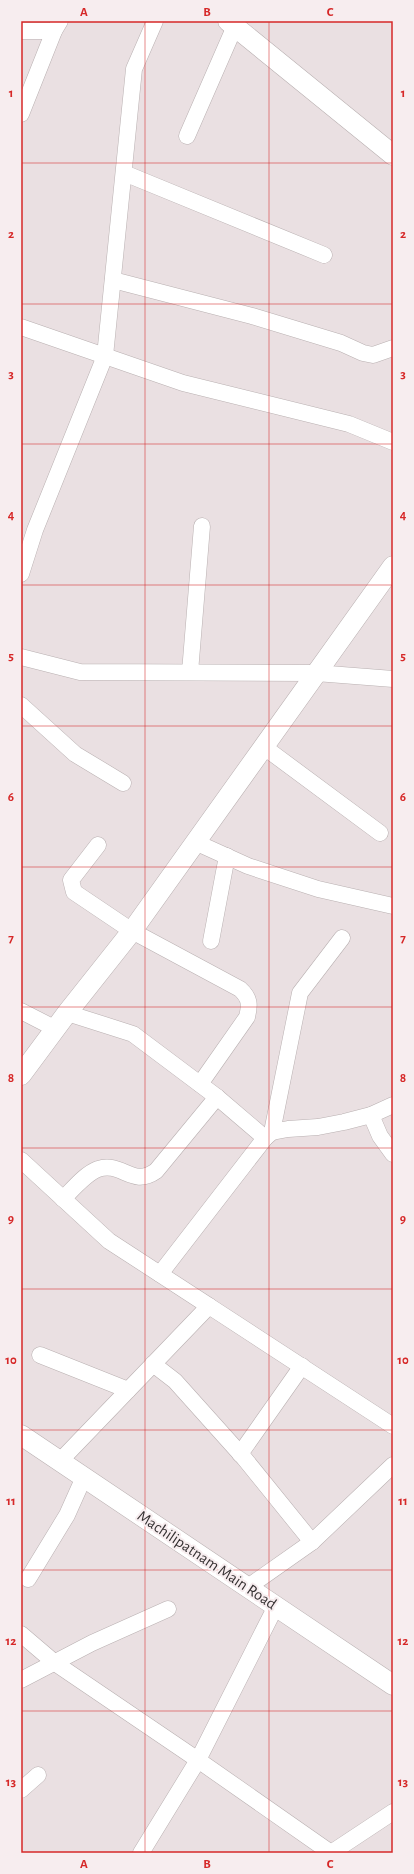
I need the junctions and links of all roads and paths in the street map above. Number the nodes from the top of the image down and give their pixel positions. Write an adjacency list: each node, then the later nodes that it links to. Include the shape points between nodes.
1 (155, 21): 8 (street, via 134,70)
2 (231, 24): 6 (street); 7 (street)
3 (57, 26): 4 (street); 5 (street)
4 (21, 31)
5 (21, 114)
6 (187, 136)
7 (393, 155)
8 (124, 173): 9 (street); 10 (street)
9 (324, 255)
10 (113, 280): 12 (street, via 252,316 341,343 363,353 374,355); 13 (street)
11 (21, 326): 13 (street)
12 (393, 348)
13 (105, 356): 14 (street, via 183,383 349,424); 17 (street, via 35,530)
14 (393, 442)
15 (202, 526): 19 (street)
16 (393, 566): 20 (street)
17 (21, 574)
18 (21, 657): 19 (street, via 80,672)
19 (190, 672): 20 (street)
20 (316, 673): 21 (street); 23 (street)
21 (393, 679)
22 (21, 705): 24 (street, via 75,754)
23 (264, 747): 25 (street); 26 (street)
24 (123, 782)
25 (380, 833)
26 (195, 842): 28 (street); 30 (street)
27 (98, 845): 30 (street, via 72,880 74,892)
28 (227, 856): 29 (street, via 248,866 318,889); 32 (street)
29 (393, 906)
30 (132, 931): 34 (street); 36 (street, via 247,995 250,1005 247,1017)
31 (342, 938): 40 (street, via 300,993)
32 (211, 941)
33 (21, 1011): 34 (street)
34 (61, 1021): 35 (street); 36 (street, via 133,1034)
35 (21, 1075)
36 (200, 1084): 37 (street)
37 (217, 1097): 40 (street); 43 (street, via 156,1171 148,1177 141,1178 106,1167 86,1177)
38 (393, 1105): 39 (street)
39 (370, 1114): 40 (street, via 318,1128 288,1128); 41 (street, via 380,1136)
40 (268, 1135): 44 (street)
41 (393, 1154)
42 (21, 1160): 43 (street)
43 (63, 1199): 44 (street, via 109,1241)
44 (160, 1274): 45 (street)
45 (209, 1306): 47 (street); 48 (street)
46 (40, 1355): 49 (street)
47 (153, 1364): 49 (street); 52 (street, via 175,1381)
48 (302, 1366): 50 (street); 52 (street)
49 (128, 1390): 53 (street)
50 (393, 1426)
51 (23, 1439): 53 (street, Machilipatnam Main Road)
52 (240, 1454): 56 (street)
53 (60, 1461): 55 (street, Machilipatnam Main Road)
54 (393, 1465): 56 (street)
55 (84, 1477): 57 (street, via 67,1515); 58 (street, Machilipatnam Main Road)
56 (312, 1542): 58 (street)
57 (28, 1579)
58 (248, 1587): 59 (street, Machilipatnam Main Road)
59 (276, 1606): 64 (street, Machilipatnam Main Road); 65 (street)
60 (168, 1608): 62 (street, via 92,1643)
61 (21, 1634): 62 (street)
62 (56, 1663): 63 (street); 65 (street)
63 (21, 1680)
64 (393, 1686)
65 (198, 1760): 69 (street); 70 (street)
66 (38, 1775): 67 (street)
67 (21, 1790)
68 (393, 1812): 70 (street)
69 (141, 1853)
70 (331, 1853)

